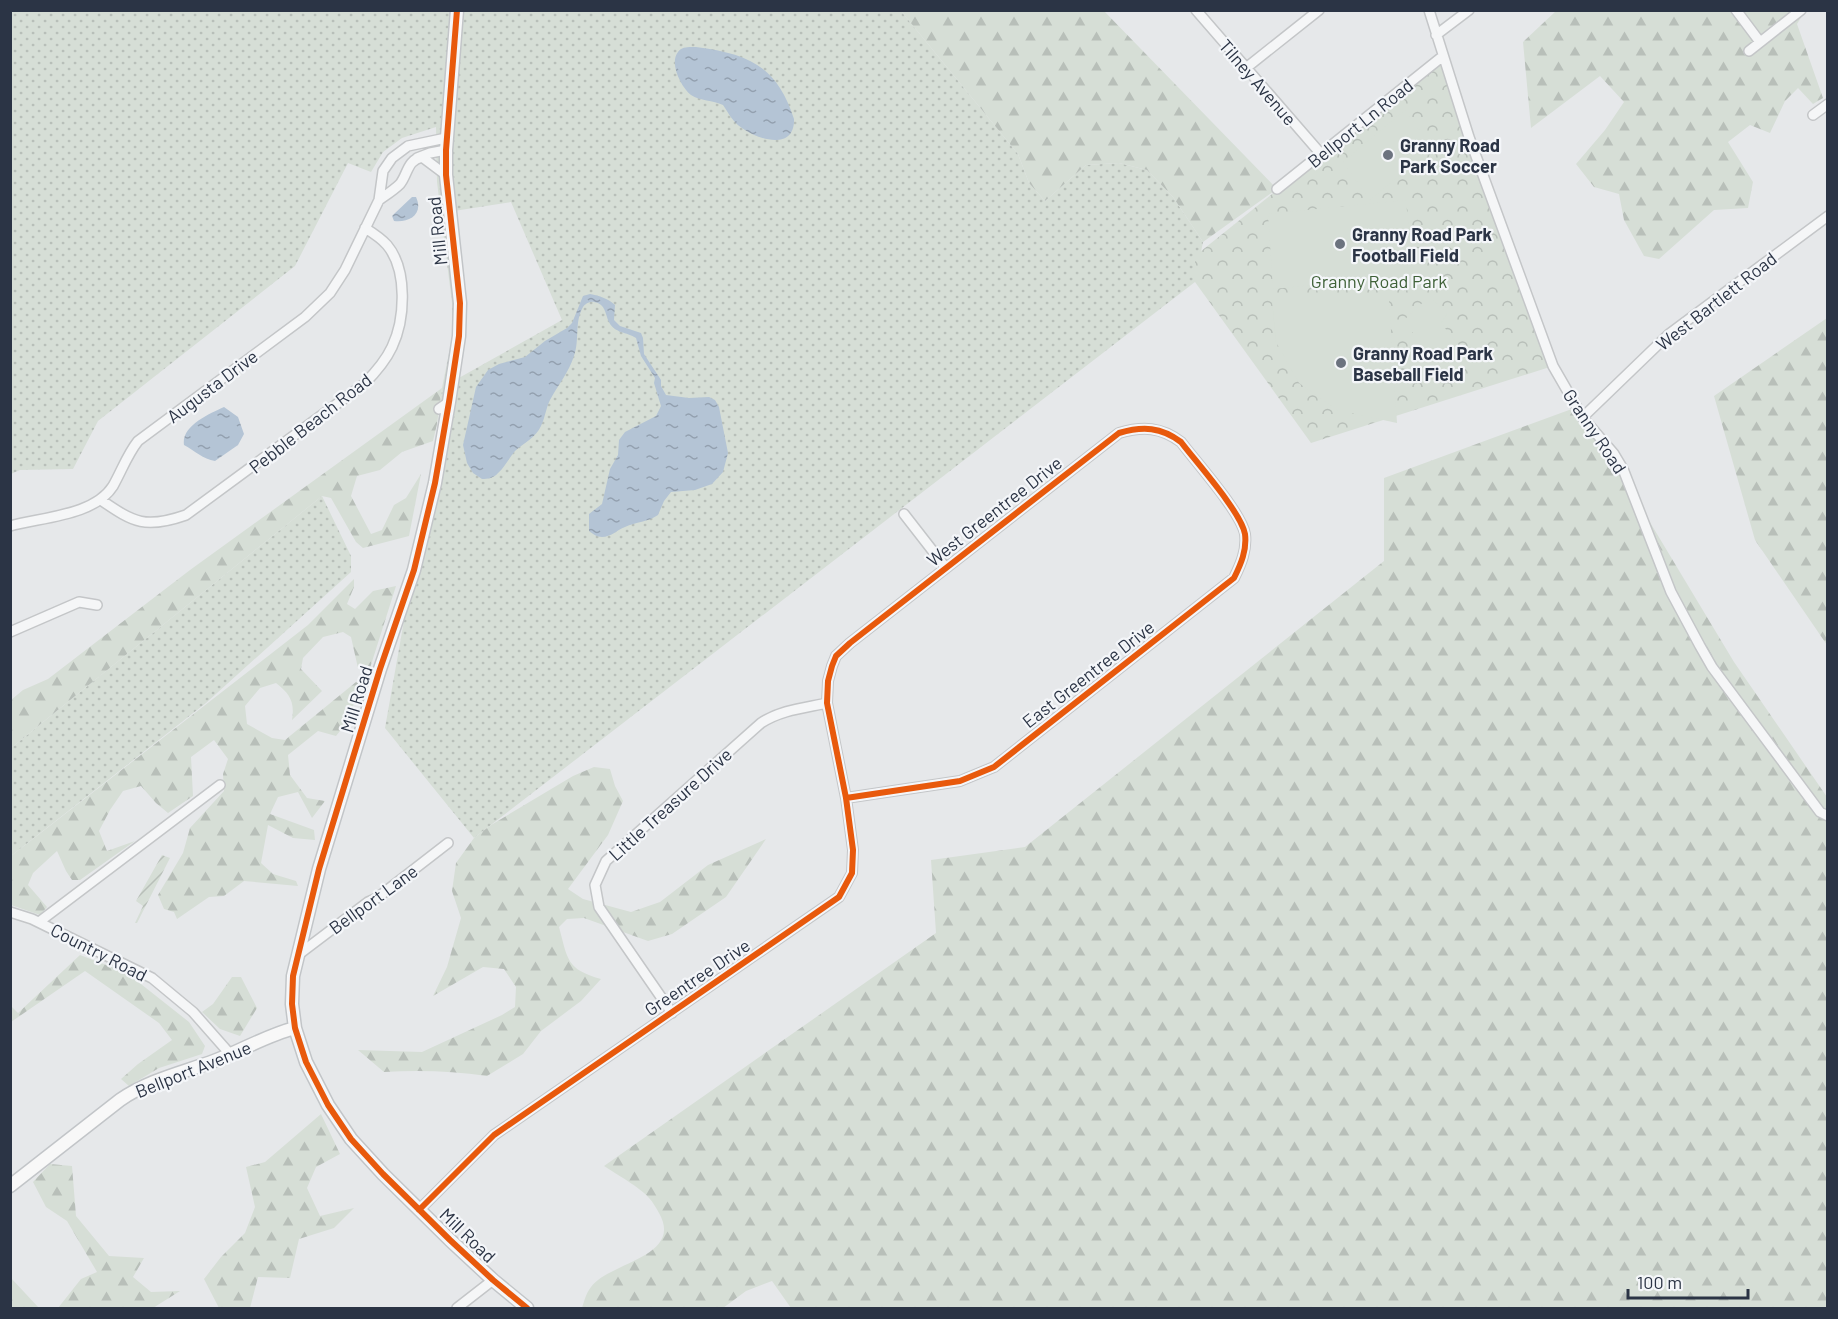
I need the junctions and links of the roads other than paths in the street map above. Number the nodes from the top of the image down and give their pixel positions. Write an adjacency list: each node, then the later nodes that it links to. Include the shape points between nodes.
1 (457, 10): 15 (main road, Mill Road)
2 (1196, 10): 12 (street, Tilney Avenue)
3 (1319, 10): 12 (street)
4 (1429, 10): 8 (street, Granny Road)
5 (1469, 10): 8 (street)
6 (1736, 10): 9 (street)
7 (1801, 10): 9 (street)
8 (1436, 35): 11 (street, Granny Road)
9 (1760, 42): 10 (street)
10 (1749, 51)
11 (1443, 56): 16 (street, Bellport Ln Road); 23 (street, Granny Road, via 1487,189 1553,366)
12 (1246, 68): 16 (street, Tilney Avenue)
13 (1827, 104): 14 (street)
14 (1813, 115)
15 (446, 144): 17 (street); 18 (main road, Mill Road); 20 (street, Augusta Drive, via 408,146 392,158 383,171)
16 (1321, 154): 19 (street, Bellport Ln Road)
17 (417, 158): 18 (street); 20 (street, Augusta Drive, via 401,183)
18 (447, 175): 38 (main road, Mill Road, via 460,303 459,336 444,405 435,483 414,570 319,869)
19 (1277, 189)
20 (379, 200): 22 (street, Augusta Drive)
21 (1827, 216): 23 (street, West Bartlett Road, via 1668,334)
22 (365, 228): 25 (street, Augusta Drive, via 330,293 305,317 138,441); 25 (street, Pebble Beach Road, via 389,246 403,293 401,320 381,367 346,398 186,515 164,523 145,523 126,517)
23 (1583, 417): 34 (street, Granny Road, via 1623,469 1671,592 1713,667 1820,812)
24 (1212, 482): 28 (street, West Greentree Drive, via 1172,435 1142,428 1119,433); 33 (street, East Greentree Drive, via 1245,534 1243,558 1228,584 994,767 960,781)
25 (101, 500): 27 (street, via 76,511)
26 (903, 514): 28 (street)
27 (10, 526)
28 (946, 568): 31 (street, West Greentree Drive, via 837,656 828,681)
29 (97, 605): 30 (street, via 79,602)
30 (10, 632)
31 (827, 703): 33 (street, Greentree Drive); 39 (street, Little Treasure Drive, via 787,711 761,723 606,861 596,885 599,907)
32 (220, 785): 37 (street)
33 (846, 798): 39 (street, Greentree Drive, via 854,860 852,873 839,897)
34 (1827, 816)
35 (448, 843): 38 (street, Bellport Lane)
36 (10, 912): 37 (street, Country Road)
37 (39, 922): 41 (street, Country Road, via 152,978 193,1012)
38 (298, 955): 40 (main road, Mill Road, via 291,990)
39 (672, 1013): 43 (street, Greentree Drive, via 494,1135)
40 (295, 1028): 41 (main road, Bellport Avenue); 43 (main road, Mill Road, via 316,1084 342,1127)
41 (230, 1054): 42 (main road, Bellport Avenue, via 130,1093)
42 (10, 1186)
43 (419, 1210): 44 (main road, Mill Road)
44 (493, 1280): 45 (street); 46 (main road, Mill Road)
45 (457, 1308)
46 (527, 1308)

